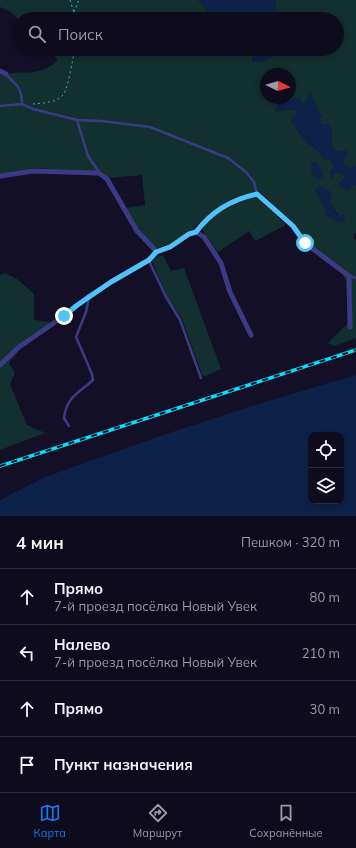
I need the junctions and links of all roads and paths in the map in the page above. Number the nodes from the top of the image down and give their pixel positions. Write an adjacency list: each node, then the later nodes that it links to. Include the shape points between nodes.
1 (70, 0): 3 (path)
2 (78, 0): 3 (path)
3 (74, 12)
4 (73, 56): 7 (path, via 62,95 54,101)
5 (0, 71): 6 (street)
6 (6, 74): 7 (lane, via 19,88)
7 (22, 104): 8 (lane); 9 (lane)
8 (0, 106)
9 (77, 120): 10 (lane, via 88,156); 12 (lane, via 150,127 228,158 246,172 254,182)
10 (99, 173): 11 (street, via 33,171); 14 (street, via 107,179 137,231)
11 (0, 176)
12 (257, 194): 13 (street, via 228,204 204,222); 16 (street, via 293,226 305,243)
13 (196, 232): 14 (street); 20 (street, via 204,237 221,263 230,292)
14 (156, 252): 15 (street)
15 (149, 260): 18 (street); 22 (lane, via 180,320)
16 (348, 276): 17 (lane); 19 (street)
17 (356, 278)
18 (89, 296): 21 (street, via 18,347); 23 (lane, via 76,337 93,380 74,395 65,407 64,418)
19 (350, 327)
20 (251, 335)
21 (0, 364)
22 (201, 378)
23 (69, 426)

